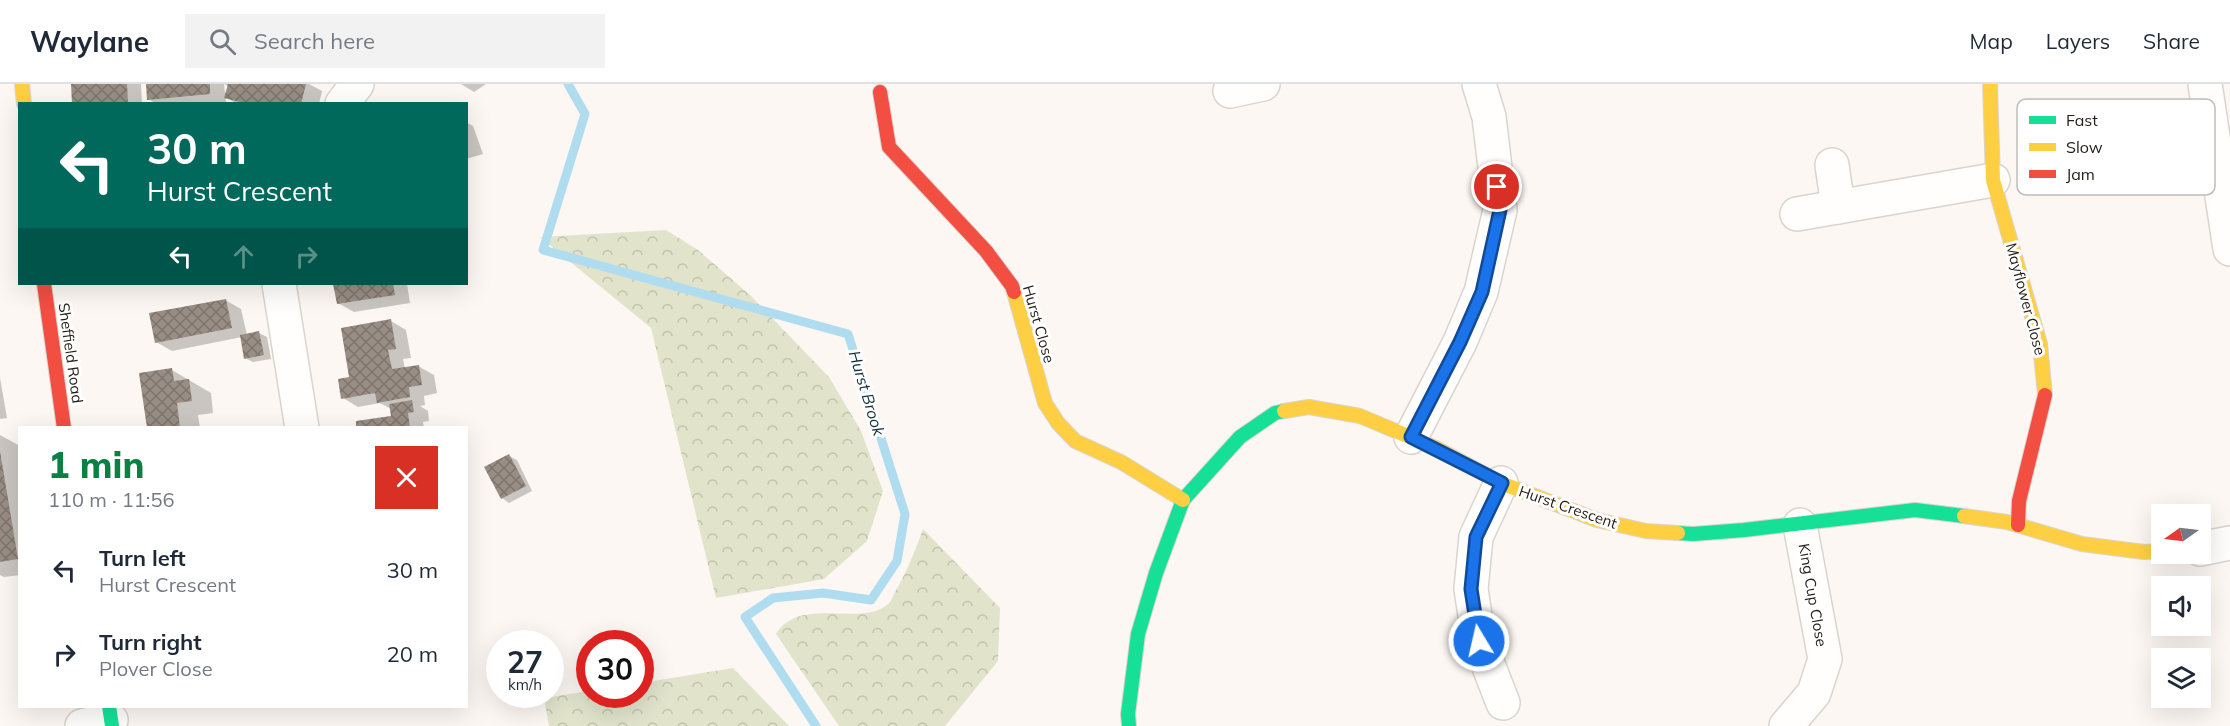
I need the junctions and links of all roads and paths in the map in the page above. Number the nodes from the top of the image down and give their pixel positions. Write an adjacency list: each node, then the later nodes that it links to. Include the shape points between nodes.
1 (22, 84): 10 (street)
2 (357, 84): 11 (street)
3 (1263, 84): 7 (street)
4 (1479, 84): 22 (street, via 1489,117 1500,210 1482,292)
5 (1990, 84): 14 (street, Mayflower Close)
6 (2205, 84): 9 (street)
7 (1230, 91)
8 (880, 92): 24 (street, Hurst Close, via 889,147 986,251 1012,286 1045,403 1058,423 1075,441 1121,462)
9 (2207, 99)
10 (24, 102)
11 (344, 102)
12 (2215, 150): 17 (street)
13 (1832, 165): 15 (street)
14 (1993, 180): 15 (street); 26 (street, Mayflower Close, via 2040,344 2046,391 2019,501)
15 (1838, 207): 16 (street)
16 (1797, 214)
17 (2230, 249)
18 (44, 285): 20 (street, Sheffield Road)
19 (279, 285): 21 (street)
20 (64, 426)
21 (302, 426)
22 (1411, 437): 23 (street, Hurst Crescent); 24 (street, Hurst Crescent, via 1360,416 1309,407 1275,413 1240,437)
23 (1502, 483): 25 (street, Hurst Crescent, via 1597,520 1646,531 1693,534); 30 (street, via 1476,537 1471,589 1479,641)
24 (1183, 500): 31 (street, Hurst Crescent, via 1138,634)
25 (1800, 525): 26 (street, Hurst Crescent, via 1915,510); 32 (street, King Cup Close, via 1825,659 1814,693)
26 (2018, 525): 29 (street, Hurst Crescent, via 2082,544)
27 (2230, 543): 28 (street)
28 (2211, 547)
29 (2151, 552)
30 (1503, 703)
31 (1129, 726)
32 (1786, 726)

